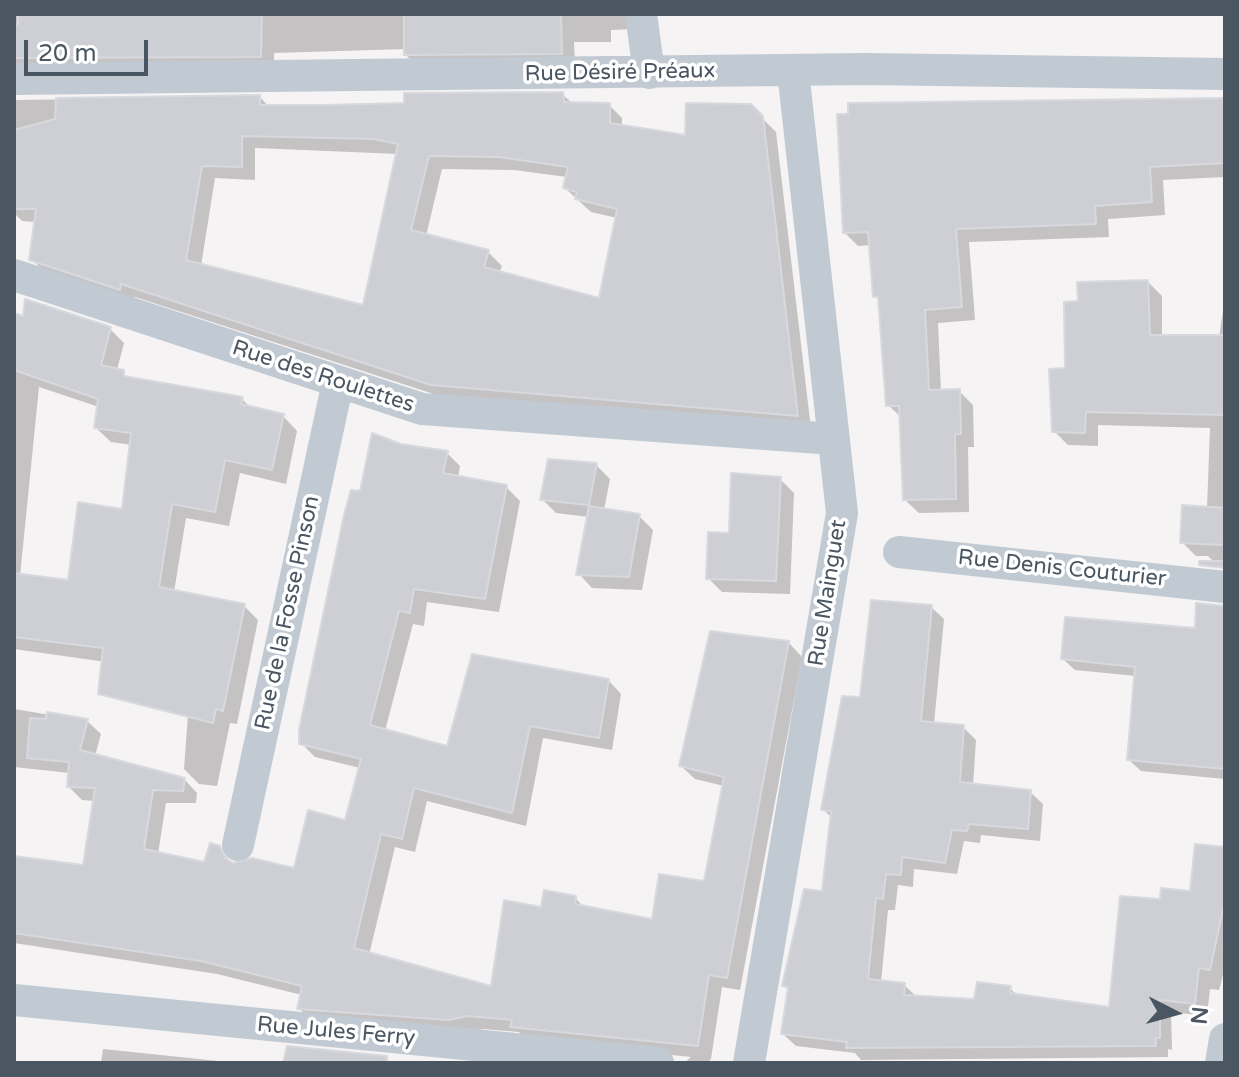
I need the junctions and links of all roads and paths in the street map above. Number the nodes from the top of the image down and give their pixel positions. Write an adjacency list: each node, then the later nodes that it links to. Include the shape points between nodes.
1 (641, 14): 3 (street)
2 (793, 71): 3 (street, Rue Désiré Préaux); 4 (street, Rue Désiré Préaux); 8 (street, Rue Mainguet)
3 (649, 73): 5 (street, Rue Désiré Préaux)
4 (1225, 74)
5 (14, 79)
6 (14, 275): 7 (street, Rue des Roulettes)
7 (338, 382): 8 (street, Rue des Roulettes, via 422,409); 11 (street, Rue de la Fosse Pinson)
8 (834, 439): 16 (street, Rue Mainguet, via 842,513)
9 (899, 552): 10 (street, Rue Denis Couturier)
10 (1225, 587)
11 (238, 845)
12 (14, 1000): 14 (street, Rue Jules Ferry)
13 (1225, 1039): 17 (street)
14 (590, 1059): 15 (street, Rue Jules Ferry)
15 (658, 1063)
16 (749, 1063)
17 (1221, 1063)

